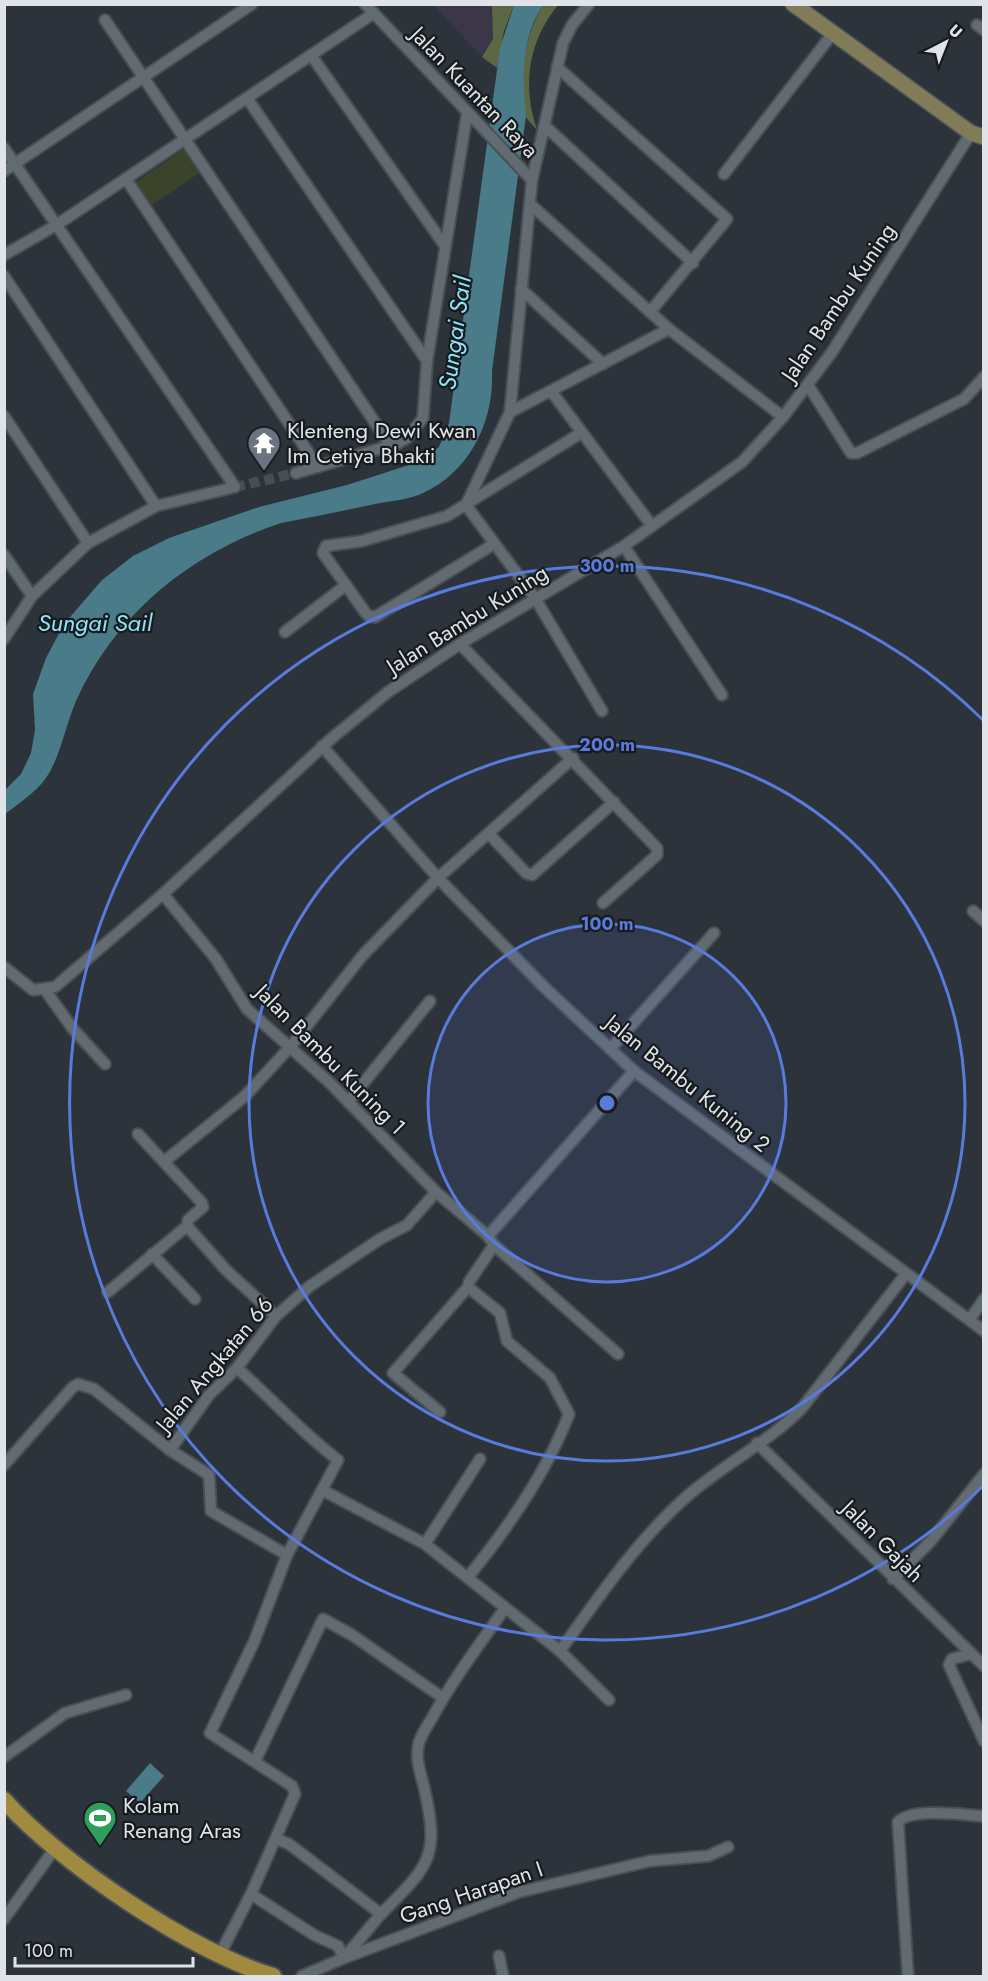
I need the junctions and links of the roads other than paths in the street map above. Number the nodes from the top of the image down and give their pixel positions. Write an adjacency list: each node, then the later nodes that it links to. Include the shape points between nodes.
1 (252, 4): 10 (street)
2 (365, 4): 5 (street, Jalan Kuantan Raya)
3 (589, 4): 9 (street, via 572,25)
4 (793, 4): 7 (street)
5 (374, 13): 8 (street); 12 (street, Jalan Kuantan Raya)
6 (105, 20): 10 (street)
7 (832, 33): 14 (street); 19 (street)
8 (311, 55): 11 (street); 24 (street)
9 (557, 67): 13 (street); 26 (street, via 726,217)
10 (144, 78): 15 (street); 17 (street)
11 (247, 98): 15 (street); 31 (street)
12 (466, 114): 20 (street, Jalan Kuantan Raya); 24 (street)
13 (544, 126): 20 (street); 26 (street)
14 (977, 135): 34 (street, Jalan Bambu Kuning)
15 (185, 139): 21 (street); 40 (street)
16 (4, 148): 17 (street)
17 (16, 163): 18 (street); 23 (street)
18 (4, 171)
19 (724, 174)
20 (529, 177): 22 (street)
21 (126, 179): 23 (street); 41 (street)
22 (530, 204): 28 (street); 29 (street)
23 (58, 224): 25 (street); 44 (street, via 235,487)
24 (445, 246): 31 (street)
25 (4, 255)
26 (693, 263): 29 (street)
27 (4, 276): 44 (street)
28 (521, 289): 32 (street); 36 (street)
29 (650, 312): 30 (street)
30 (669, 329): 32 (street); 38 (street)
31 (427, 361): 40 (street, via 423,418 406,438)
32 (603, 364): 35 (street)
33 (984, 377): 34 (street, via 964,399 856,453 851,453)
34 (808, 385): 38 (street, Jalan Bambu Kuning)
35 (551, 391): 36 (street); 39 (street)
36 (510, 412): 43 (street)
37 (4, 416): 46 (street)
38 (783, 417): 45 (street, Jalan Bambu Kuning, via 742,462)
39 (581, 433): 43 (street); 45 (street)
40 (390, 445): 41 (street)
41 (318, 468): 42 (street)
42 (296, 473)
43 (466, 505): 47 (street); 50 (street, via 412,528 326,546 322,553)
44 (156, 506): 46 (street)
45 (652, 526): 48 (street, Jalan Bambu Kuning)
46 (88, 543): 51 (street)
47 (494, 544): 50 (street, via 375,617 369,616); 52 (street)
48 (624, 546): 52 (street, Jalan Bambu Kuning); 56 (street)
49 (4, 555): 51 (street)
50 (346, 585): 53 (street)
51 (32, 596): 54 (street)
52 (535, 598): 55 (street, Jalan Bambu Kuning); 57 (street)
53 (285, 632)
54 (4, 639)
55 (460, 644): 58 (street, Jalan Bambu Kuning, via 388,692); 59 (street)
56 (722, 695)
57 (602, 711)
58 (322, 746): 62 (street, Jalan Bambu Kuning 2); 63 (street, Jalan Bambu Kuning)
59 (573, 758): 60 (street); 61 (street)
60 (614, 802): 61 (street, via 532,875); 64 (street, via 657,848 657,855)
61 (489, 834): 62 (street)
62 (438, 879): 71 (street, via 363,955); 72 (street, Jalan Bambu Kuning 2)
63 (163, 894): 69 (street, Jalan Bambu Kuning, via 55,987); 71 (street, Jalan Bambu Kuning 1, via 216,959 248,1009)
64 (603, 903)
65 (973, 911): 66 (street)
66 (984, 921)
67 (714, 933): 72 (street)
68 (4, 967): 69 (street, via 23,985)
69 (45, 990): 73 (street)
70 (430, 1001): 75 (street)
71 (291, 1046): 75 (street, Jalan Bambu Kuning 1); 77 (street, via 245,1096)
72 (610, 1049): 74 (street, Jalan Bambu Kuning 2)
73 (105, 1064)
74 (634, 1071): 80 (street); 82 (street, Jalan Bambu Kuning 2)
75 (348, 1102): 78 (street, Jalan Bambu Kuning 1)
76 (138, 1134): 77 (street)
77 (165, 1161): 79 (street, via 202,1203 203,1207 188,1220)
78 (436, 1192): 80 (street, Jalan Bambu Kuning 1); 87 (street, Jalan Angkatan 66, via 406,1225 310,1286)
79 (187, 1226): 81 (street); 87 (street, via 226,1270)
80 (491, 1240): 83 (street); 90 (street, Jalan Bambu Kuning 1)
81 (152, 1254): 84 (street); 85 (street)
82 (905, 1275): 88 (street, Jalan Bambu Kuning 2); 93 (street, via 802,1408 785,1426)
83 (468, 1287): 92 (street, via 393,1373); 101 (street, via 500,1313 507,1341 550,1378 569,1414 560,1439 507,1530)
84 (108, 1292)
85 (195, 1299)
86 (984, 1299): 88 (street)
87 (276, 1316): 91 (street, Jalan Angkatan 66)
88 (970, 1319): 89 (street, Jalan Bambu Kuning 2)
89 (984, 1331)
90 (618, 1354)
91 (237, 1368): 94 (street, Jalan Angkatan 66, via 209,1395); 98 (street, via 270,1396 306,1436 338,1460)
92 (440, 1412)
93 (757, 1443): 102 (street, Jalan Gajah); 104 (street, via 719,1469 653,1530)
94 (170, 1450): 96 (street, Jalan Angkatan 66, via 94,1389 78,1384); 100 (street, via 209,1475 211,1511)
95 (480, 1459): 99 (street)
96 (4, 1465)
97 (984, 1474): 102 (street, via 931,1541)
98 (322, 1490): 99 (street); 100 (street)
99 (425, 1544): 101 (street)
100 (287, 1555): 112 (street, via 255,1642 210,1733)
101 (468, 1577): 103 (street)
102 (893, 1579): 105 (street, Jalan Gajah)
103 (505, 1608): 104 (street); 108 (street)
104 (560, 1651): 109 (street)
105 (971, 1653): 106 (street, Jalan Gajah); 110 (street, via 952,1659 949,1665)
106 (984, 1665)
107 (126, 1695): 111 (street, via 65,1713)
108 (443, 1698): 112 (street, via 323,1619); 119 (street, via 416,1755 431,1817 428,1860 416,1879)
109 (609, 1700)
110 (984, 1741)
111 (4, 1756)
112 (255, 1761): 115 (street, via 292,1786 295,1794)
113 (4, 1800): 116 (main road)
114 (984, 1816): 127 (street, via 929,1813 908,1815 898,1822)
115 (276, 1839): 118 (street); 119 (street, via 289,1844)
116 (56, 1847): 120 (street); 121 (main road, via 121,1897)
117 (728, 1847): 123 (street, Gang Harapan I, via 708,1856 650,1861 519,1892)
118 (251, 1894): 121 (street); 123 (street, via 338,1946)
119 (381, 1914): 123 (street)
120 (4, 1919)
121 (220, 1954): 124 (main road)
122 (499, 1956): 126 (street)
123 (344, 1958): 125 (street, Gang Harapan I)
124 (273, 1977)
125 (302, 1977)
126 (503, 1977)
127 (908, 1977)

